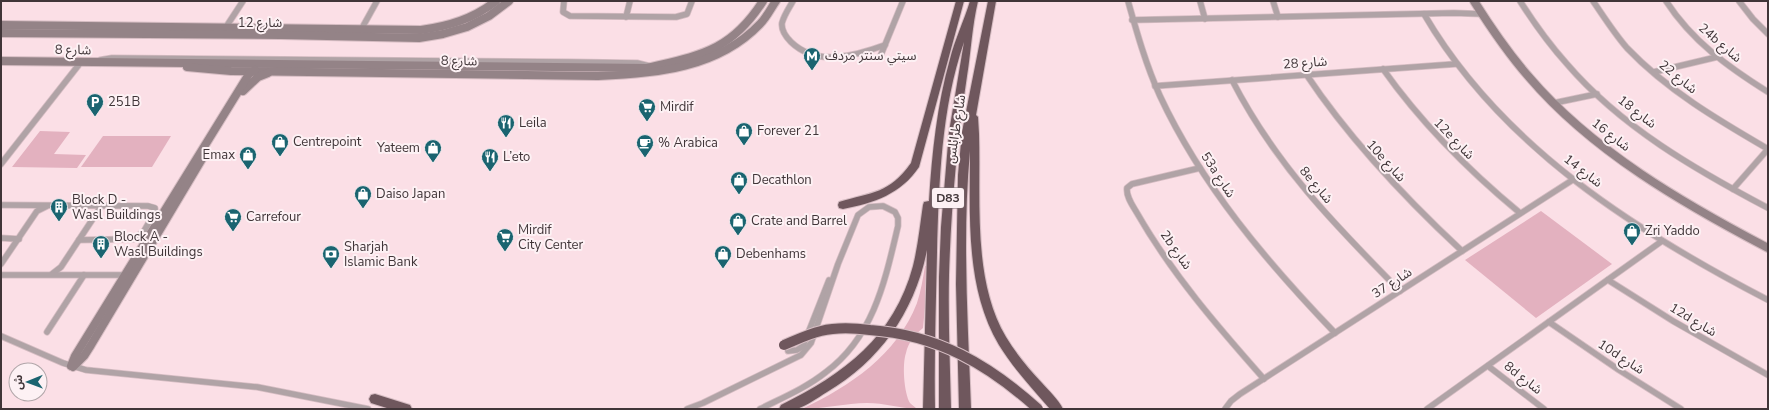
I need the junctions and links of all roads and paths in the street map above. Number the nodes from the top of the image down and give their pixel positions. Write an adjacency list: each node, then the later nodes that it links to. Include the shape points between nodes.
1 (242, 1): 31 (street)
2 (377, 1): 33 (street)
3 (496, 1): 33 (street, شارع 12, via 481,13 461,22 437,28)
4 (509, 1): 37 (street, شارع 12, via 477,23 454,32 430,37)
5 (630, 1): 25 (street)
6 (692, 1): 25 (street, via 687,14 676,17)
7 (763, 1): 47 (street, شارع 8, via 737,36 714,50)
8 (776, 1): 52 (street, شارع 8, via 760,24 737,45 719,55 695,63 646,74 598,76)
9 (793, 1): 38 (street, via 782,30 787,38 805,51 822,56 841,57 861,54)
10 (903, 1): 38 (street)
11 (960, 1): 74 (highway, via 916,164 907,177 893,189 869,199)
12 (974, 1): 29 (highway, شارع طرابلس / D83)
13 (992, 1): 61 (highway, شارع طرابلس / D83)
14 (1128, 1): 28 (street, 53a شارع)
15 (1200, 1): 27 (street)
16 (1273, 1): 26 (street)
17 (1474, 1): 23 (street, شارع 16)
18 (1520, 1): 59 (street, شارع 18, via 1557,53)
19 (1593, 1): 53 (street, شارع 22, via 1621,41)
20 (1666, 1): 40 (street, 24b شارع, via 1688,30)
21 (1739, 1): 36 (street)
22 (564, 3): 25 (street, via 563,12 570,16)
23 (1481, 13): 24 (street); 60 (street, شارع 16, via 1515,61)
24 (1424, 14): 26 (street); 45 (street, شارع 14)
25 (626, 17)
26 (1278, 17): 27 (street)
27 (1205, 19): 28 (street)
28 (1132, 20): 56 (street, 53a شارع, via 1141,52)
29 (968, 23): 64 (highway, via 948,82); 111 (highway, شارع طرابلس / D83, via 968,42 950,168 944,277)
30 (1, 25): 31 (street, شارع 12)
31 (227, 27): 32 (street, شارع 12); 35 (street, via 229,29 226,30)
32 (317, 28): 33 (street, شارع 12); 37 (street, via 286,31)
33 (362, 28)
34 (1, 33): 35 (street, شارع 12)
35 (171, 33): 37 (street, شارع 12)
36 (1768, 34)
37 (281, 35)
38 (885, 45): 39 (street)
39 (880, 57)
40 (1717, 57): 53 (street); 58 (street, 24b شارع)
41 (1, 61): 42 (street, شارع 8)
42 (81, 62): 43 (street, شارع 8); 63 (street)
43 (97, 62): 44 (street, شارع 8); 47 (street, via 112,58 312,59 637,63)
44 (144, 62): 48 (street, شارع 8); 50 (street, شارع 8)
45 (1456, 64): 49 (street, شارع 28); 67 (street, شارع 14, via 1500,115)
46 (396, 66): 47 (street, شارع 8); 48 (street, شارع 8, via 306,65 296,68); 52 (street, via 373,68)
47 (651, 67)
48 (252, 68): 50 (street, شارع 8); 51 (street, شارع 8); 57 (street)
49 (1383, 69): 54 (street, شارع 28); 77 (street, 12e شارع, via 1406,102 1447,149)
50 (231, 71): 57 (street, via 240,76)
51 (276, 71): 52 (street, شارع 8); 57 (street, via 258,77)
52 (367, 72)
53 (1654, 72): 62 (street, شارع 22, via 1705,112)
54 (1306, 74): 55 (street, شارع 28); 84 (street, 10e شارع, via 1330,111 1363,152 1403,196)
55 (1232, 80): 56 (street, شارع 28); 93 (street, 8e شارع, via 1260,129 1286,166 1328,217)
56 (1155, 86): 65 (street, 53a شارع)
57 (240, 92): 66 (street); 69 (street)
58 (1768, 92)
59 (1597, 94): 60 (street); 68 (street, شارع 18, via 1658,142)
60 (1556, 104): 83 (street, شارع 16, via 1598,141 1646,176 1701,212)
61 (972, 112): 112 (highway, شارع طرابلس / D83, via 966,132 962,209 961,284); 114 (highway, via 982,293 1003,342)
62 (1768, 149): 68 (street)
63 (1, 164)
64 (935, 168): 109 (highway, via 917,273 909,296 896,320 879,343 847,374); 110 (highway)
65 (1200, 168): 97 (street, 53a شارع, via 1225,206 1266,258); 103 (street, 2b شارع, via 1132,184 1126,190 1127,195 1157,244 1199,302)
66 (190, 169): 69 (street, via 175,197); 78 (street)
67 (1574, 179): 77 (street, شارع 37); 82 (street, شارع 14)
68 (1733, 188): 75 (street, شارع 18)
69 (177, 201): 92 (street)
70 (1, 205): 71 (street)
71 (34, 205): 72 (street); 76 (street)
72 (50, 205): 73 (street); 76 (street)
73 (102, 205): 81 (street); 81 (street, via 151,206 156,210 144,231 134,239)
74 (843, 205)
75 (1768, 208)
76 (37, 211): 80 (street)
77 (1520, 213): 84 (street, شارع 37)
78 (150, 233): 90 (street); 92 (street, via 126,278)
79 (1, 238): 80 (street)
80 (19, 239): 85 (street)
81 (79, 240): 88 (street, via 61,267)
82 (1662, 241): 91 (street); 94 (street, شارع 14)
83 (1768, 248)
84 (1462, 251): 93 (street, شارع 37)
85 (1, 264)
86 (838, 264): 99 (street, via 803,346 797,350); 107 (street, via 811,343 801,354); 108 (street, via 856,218 862,210 878,205 887,206 896,213 899,219 898,226 878,304 864,333 848,355 827,372)
87 (1, 275): 88 (street)
88 (48, 275): 89 (street)
89 (84, 275): 90 (street); 96 (street)
90 (123, 275): 100 (street, via 74,356)
91 (1608, 280): 95 (street); 102 (street, 12d شارع, via 1684,328)
92 (128, 283): 100 (street, via 84,356)
93 (1400, 291): 97 (street, شارع 37)
94 (1768, 300)
95 (1549, 322): 101 (street); 118 (street, 10d شارع)
96 (48, 332)
97 (1336, 333): 103 (street, شارع 37)
98 (1, 336): 100 (street)
99 (785, 347): 113 (highway, bridge, via 833,329 889,331 907,335 951,348 974,359 998,374)
100 (72, 366): 105 (street, via 95,371 257,387)
101 (1488, 366): 116 (street); 117 (street, 8d شارع)
102 (1768, 375)
103 (1264, 379): 115 (street, شارع 37, via 1240,394)
104 (375, 399): 106 (highway)
105 (368, 409)
106 (406, 409)
107 (686, 409)
108 (760, 409)
109 (785, 409)
110 (929, 409)
111 (945, 409)
112 (965, 409)
113 (1038, 409)
114 (1057, 409)
115 (1225, 409)
116 (1427, 409)
117 (1544, 409)
118 (1681, 409)

